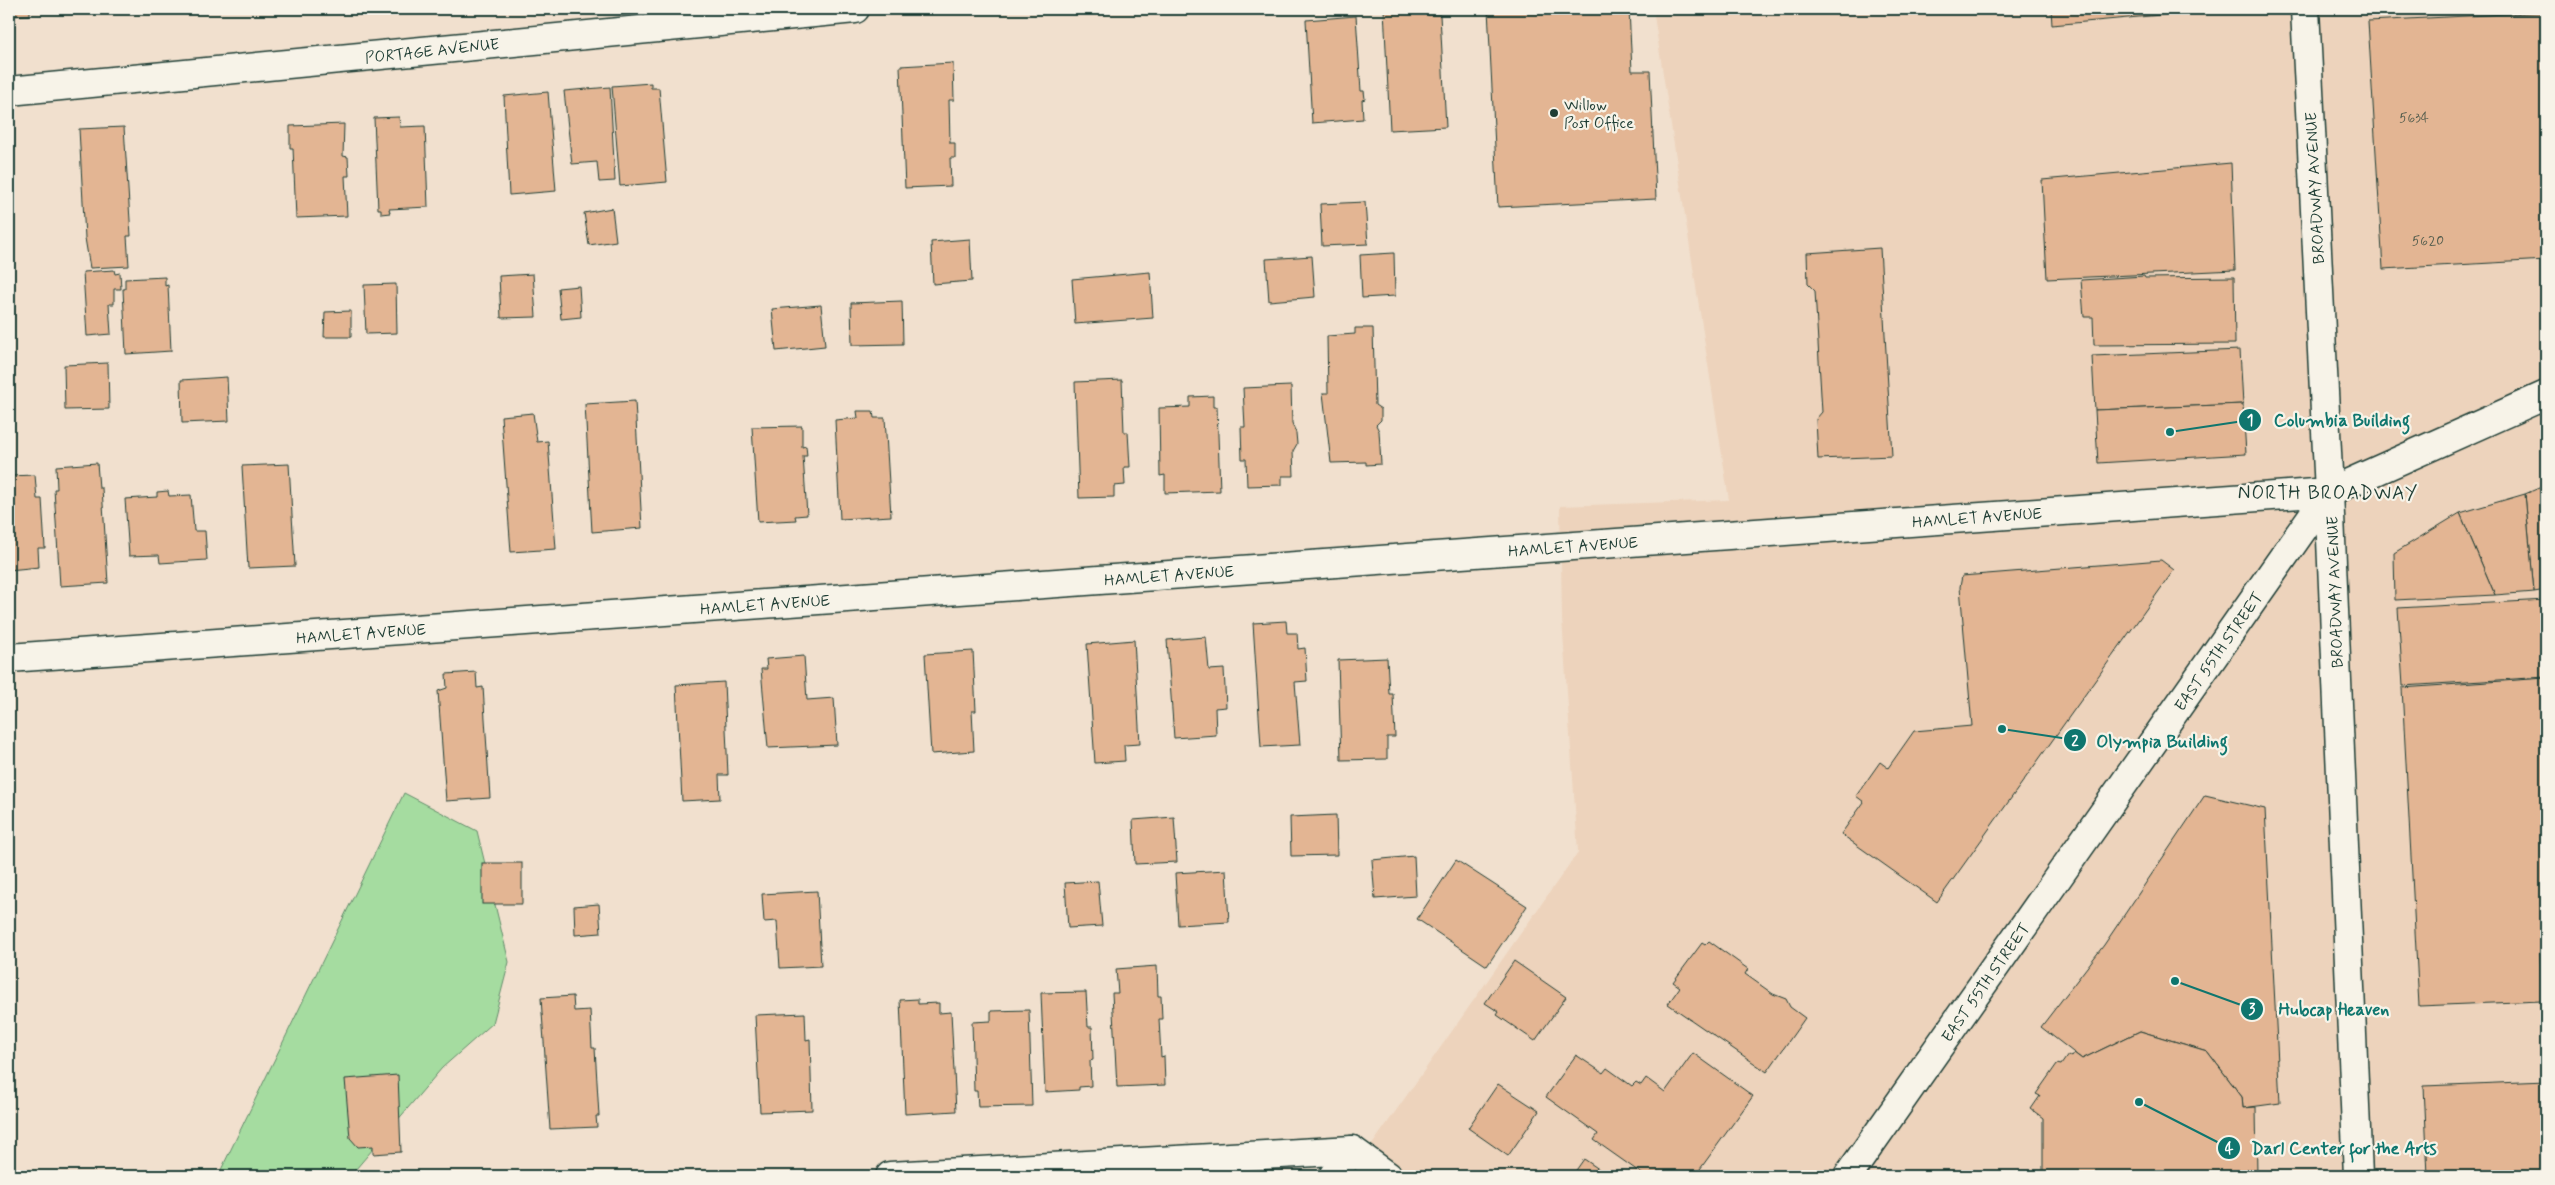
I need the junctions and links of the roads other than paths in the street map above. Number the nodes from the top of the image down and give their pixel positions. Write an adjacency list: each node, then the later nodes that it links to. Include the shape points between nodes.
1 (855, 9): 3 (street, PORTAGE AVENUE)
2 (2305, 9): 5 (street, BROADWAY AVENUE)
3 (9, 91)
4 (2546, 394): 5 (street)
5 (2329, 492): 6 (street, HAMLET AVENUE); 11 (street, EAST 55TH STREET); 12 (street, BROADWAY AVENUE)
6 (9, 658)
7 (1352, 1150): 8 (street); 9 (street); 10 (street)
8 (890, 1176)
9 (1333, 1176)
10 (1388, 1176)
11 (1848, 1176)
12 (2358, 1176)

